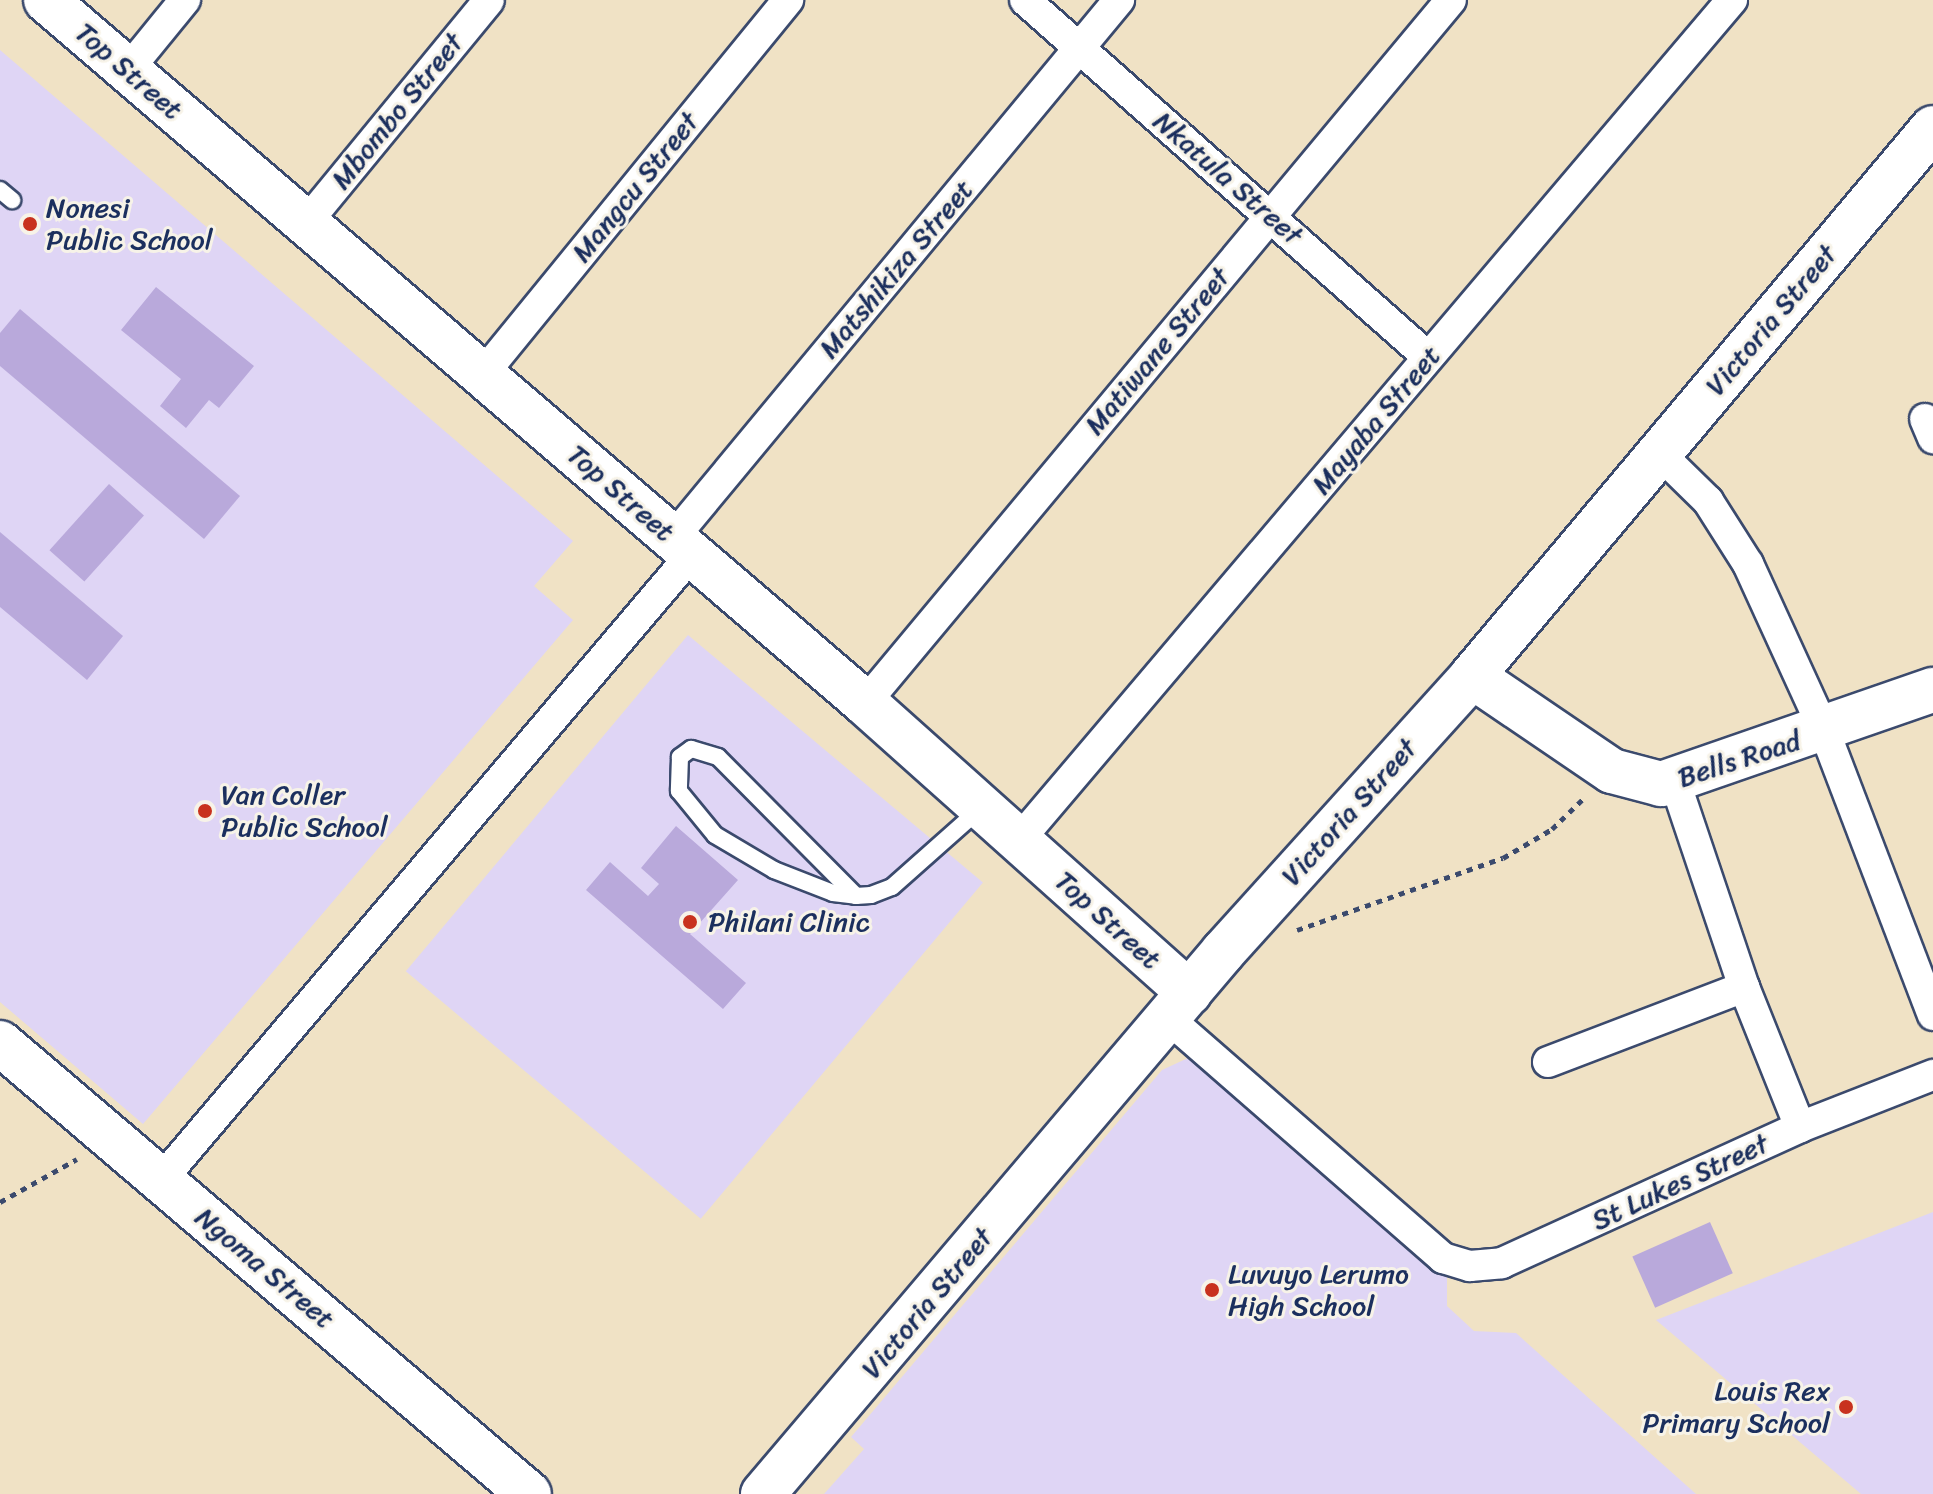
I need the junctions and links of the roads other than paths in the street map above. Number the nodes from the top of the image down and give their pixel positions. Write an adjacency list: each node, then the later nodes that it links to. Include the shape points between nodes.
1 (46, 0): 10 (street, Top Street)
2 (185, 0): 10 (street)
3 (489, 0): 13 (street, Mbombo Street)
4 (788, 0): 15 (street, Mangcu Street)
5 (1025, 0): 9 (street, Nkatula Street)
6 (1119, 0): 9 (street, Matshikiza Street)
7 (1451, 0): 12 (street, Matiwane Street)
8 (1732, 0): 14 (street, Mayaba Street)
9 (1080, 47): 12 (street, Nkatula Street); 17 (street, Matshikiza Street)
10 (127, 71): 13 (street, Top Street)
11 (1933, 128): 16 (street, Victoria Street)
12 (1270, 214): 14 (street, Nkatula Street); 20 (street, Matiwane Street)
13 (306, 223): 15 (street, Top Street)
14 (1428, 357): 24 (street, Mayaba Street)
15 (483, 374): 17 (street, Top Street)
16 (1659, 453): 18 (street, Victoria Street); 21 (street, via 1708,501 1735,538)
17 (683, 546): 20 (street, Top Street); 33 (street, Matshikiza Street)
18 (1472, 676): 22 (street, Bells Road, via 1612,771 1645,782); 27 (street, Victoria Street)
19 (1933, 690): 21 (street, Bells Road)
20 (865, 703): 23 (street, Top Street)
21 (1824, 730): 22 (street, Bells Road); 28 (street)
22 (1675, 782): 26 (street)
23 (982, 807): 24 (street, Top Street); 25 (lane, via 903,880 882,892)
24 (1019, 840): 27 (street, Top Street)
25 (856, 896): 25 (lane, via 795,880 715,835 679,791 680,757 691,749 718,757)
26 (1744, 987): 30 (street); 32 (street)
27 (1179, 1006): 32 (street, St Lukes Street, via 1428,1245 1443,1258 1470,1266 1502,1263); 35 (street, Victoria Street)
28 (1933, 1015)
29 (0, 1043): 33 (street, Ngoma Street)
30 (1548, 1062)
31 (1933, 1075): 32 (street, St Lukes Street)
32 (1800, 1127)
33 (161, 1180): 34 (street, Ngoma Street)
34 (529, 1494)
35 (763, 1494)

